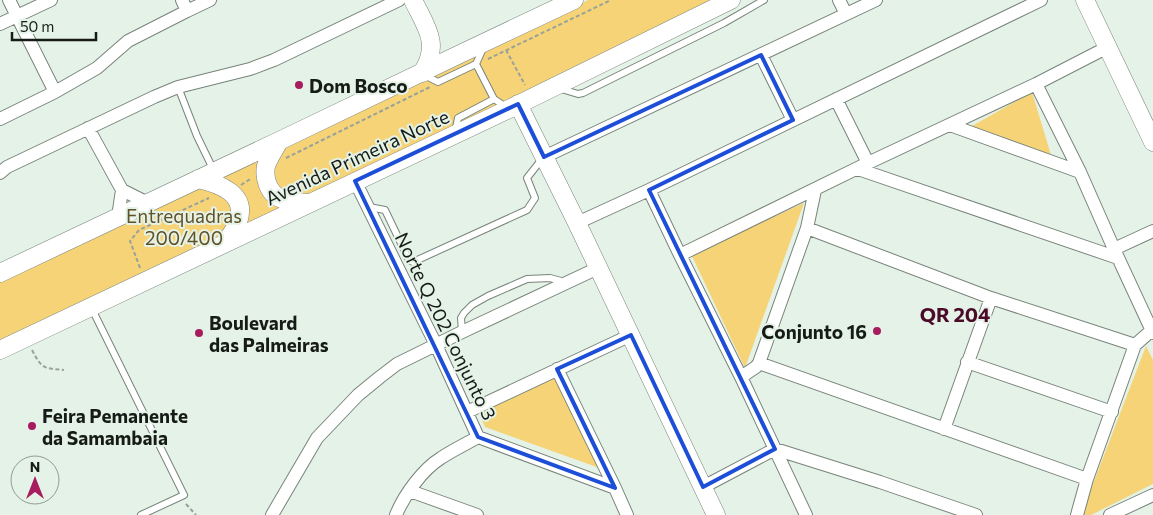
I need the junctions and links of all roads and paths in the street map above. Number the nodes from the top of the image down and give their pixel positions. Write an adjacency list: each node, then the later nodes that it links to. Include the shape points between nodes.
1 (9, 0): 16 (street)
2 (51, 0): 16 (street)
3 (210, 0): 14 (street)
4 (400, 0): 30 (street, via 274,60)
5 (413, 0): 18 (main road)
6 (574, 0): 19 (main road)
7 (610, 0): 22 (path)
8 (731, 0): 29 (main road, Avenida Primeira Norte)
9 (764, 0): 29 (lane, via 583,93)
10 (840, 0): 15 (street)
11 (876, 0): 15 (street)
12 (1041, 0): 33 (street)
13 (1084, 0): 21 (main road)
14 (185, 6): 31 (street, via 128,41 98,68)
15 (846, 14): 24 (street)
16 (16, 16): 17 (street); 31 (street)
17 (0, 24)
18 (431, 38): 23 (main road, via 442,48); 26 (main road, via 432,49)
19 (485, 43): 23 (main road); 25 (lane)
20 (503, 44): 22 (path)
21 (1108, 48): 27 (street); 41 (main road)
22 (506, 50): 25 (path); 28 (path)
23 (458, 55): 26 (main road)
24 (762, 55): 36 (street); 42 (street)
25 (476, 65): 26 (lane, via 438,82); 32 (lane)
26 (425, 78): 40 (main road); 44 (path)
27 (1036, 84): 37 (street); 46 (street)
28 (524, 85)
29 (555, 86): 34 (main road, Avenida Primeira Norte)
30 (178, 87): 38 (street); 45 (lane)
31 (55, 92): 35 (street)
32 (494, 99): 34 (lane); 39 (lane, via 458,118)
33 (836, 100): 36 (street); 43 (street)
34 (513, 107): 39 (main road, Avenida Primeira Norte); 42 (main road)
35 (0, 119)
36 (793, 120): 52 (street)
37 (950, 125): 43 (street); 46 (street)
38 (88, 128): 47 (street, via 6,167); 50 (street)
39 (455, 134): 49 (main road, Avenida Primeira Norte)
40 (280, 141): 44 (main road); 45 (main road)
41 (1153, 142)
42 (544, 156): 56 (lane, via 527,178 535,198 527,210 413,262 409,260 385,210); 58 (main road)
43 (863, 166): 53 (street); 62 (street)
44 (266, 168): 51 (path, via 237,188); 55 (main road, via 265,176 272,192 290,202)
45 (214, 171): 48 (main road)
46 (1080, 172): 62 (street)
47 (0, 173)
48 (198, 179): 51 (main road); 54 (main road)
49 (355, 181): 55 (main road, Avenida Primeira Norte); 56 (street, Norte Q 202 Conjunto 3)
50 (122, 190): 54 (street); 57 (street)
51 (228, 190): 61 (main road, via 240,210); 66 (path, via 139,230 130,241)
52 (649, 190): 58 (street); 63 (street)
53 (815, 190): 59 (street); 63 (street)
54 (148, 203): 57 (main road)
55 (310, 203): 61 (main road, Avenida Primeira Norte)
56 (368, 207): 73 (street, Norte Q 202 Conjunto 3)
57 (118, 217): 65 (main road)
58 (577, 223): 64 (main road)
59 (807, 228): 68 (street); 78 (street)
60 (1153, 231): 62 (street)
61 (226, 243): 66 (main road, Avenida Primeira Norte)
62 (1116, 254): 71 (street)
63 (680, 255): 81 (street)
64 (598, 268): 67 (street); 72 (main road)
65 (0, 272)
66 (145, 282): 69 (main road, Avenida Primeira Norte)
67 (566, 282): 70 (street); 70 (lane, via 540,277 494,293 464,313)
68 (991, 298): 74 (street); 77 (street)
69 (90, 306): 75 (main road, Avenida Primeira Norte); 93 (lane)
70 (462, 332): 73 (street)
71 (1152, 332): 74 (street)
72 (631, 335): 79 (street); 88 (main road)
73 (436, 345): 82 (street, Norte Q 202 Conjunto 3); 91 (street, via 397,364 358,395 318,438)
74 (1135, 345): 83 (street)
75 (0, 350)
76 (35, 355): 80 (path, via 45,368)
77 (967, 362): 83 (street); 84 (street)
78 (759, 363): 81 (street); 84 (street)
79 (557, 369): 82 (street); 89 (street)
80 (64, 370)
81 (741, 378): 86 (street)
82 (466, 412): 85 (street, Norte Q 202 Conjunto 3)
83 (1112, 412): 87 (street)
84 (944, 429): 87 (street)
85 (478, 437): 89 (street); 90 (street, Norte Q 202 Conjunto 3, via 439,458)
86 (775, 450): 88 (street); 102 (street); 103 (street)
87 (1087, 480): 104 (street)
88 (703, 487): 101 (main road)
89 (615, 488): 100 (street)
90 (410, 491): 98 (street, Norte Q 202 Conjunto 3); 99 (street)
91 (282, 495): 96 (street); 97 (street)
92 (1153, 495): 105 (street)
93 (184, 498): 94 (lane); 95 (path)
94 (141, 515)
95 (196, 515)
96 (272, 515)
97 (282, 515)
98 (396, 515)
99 (477, 515)
100 (627, 515)
101 (716, 515)
102 (806, 515)
103 (976, 515)
104 (1077, 515)
105 (1110, 515)

